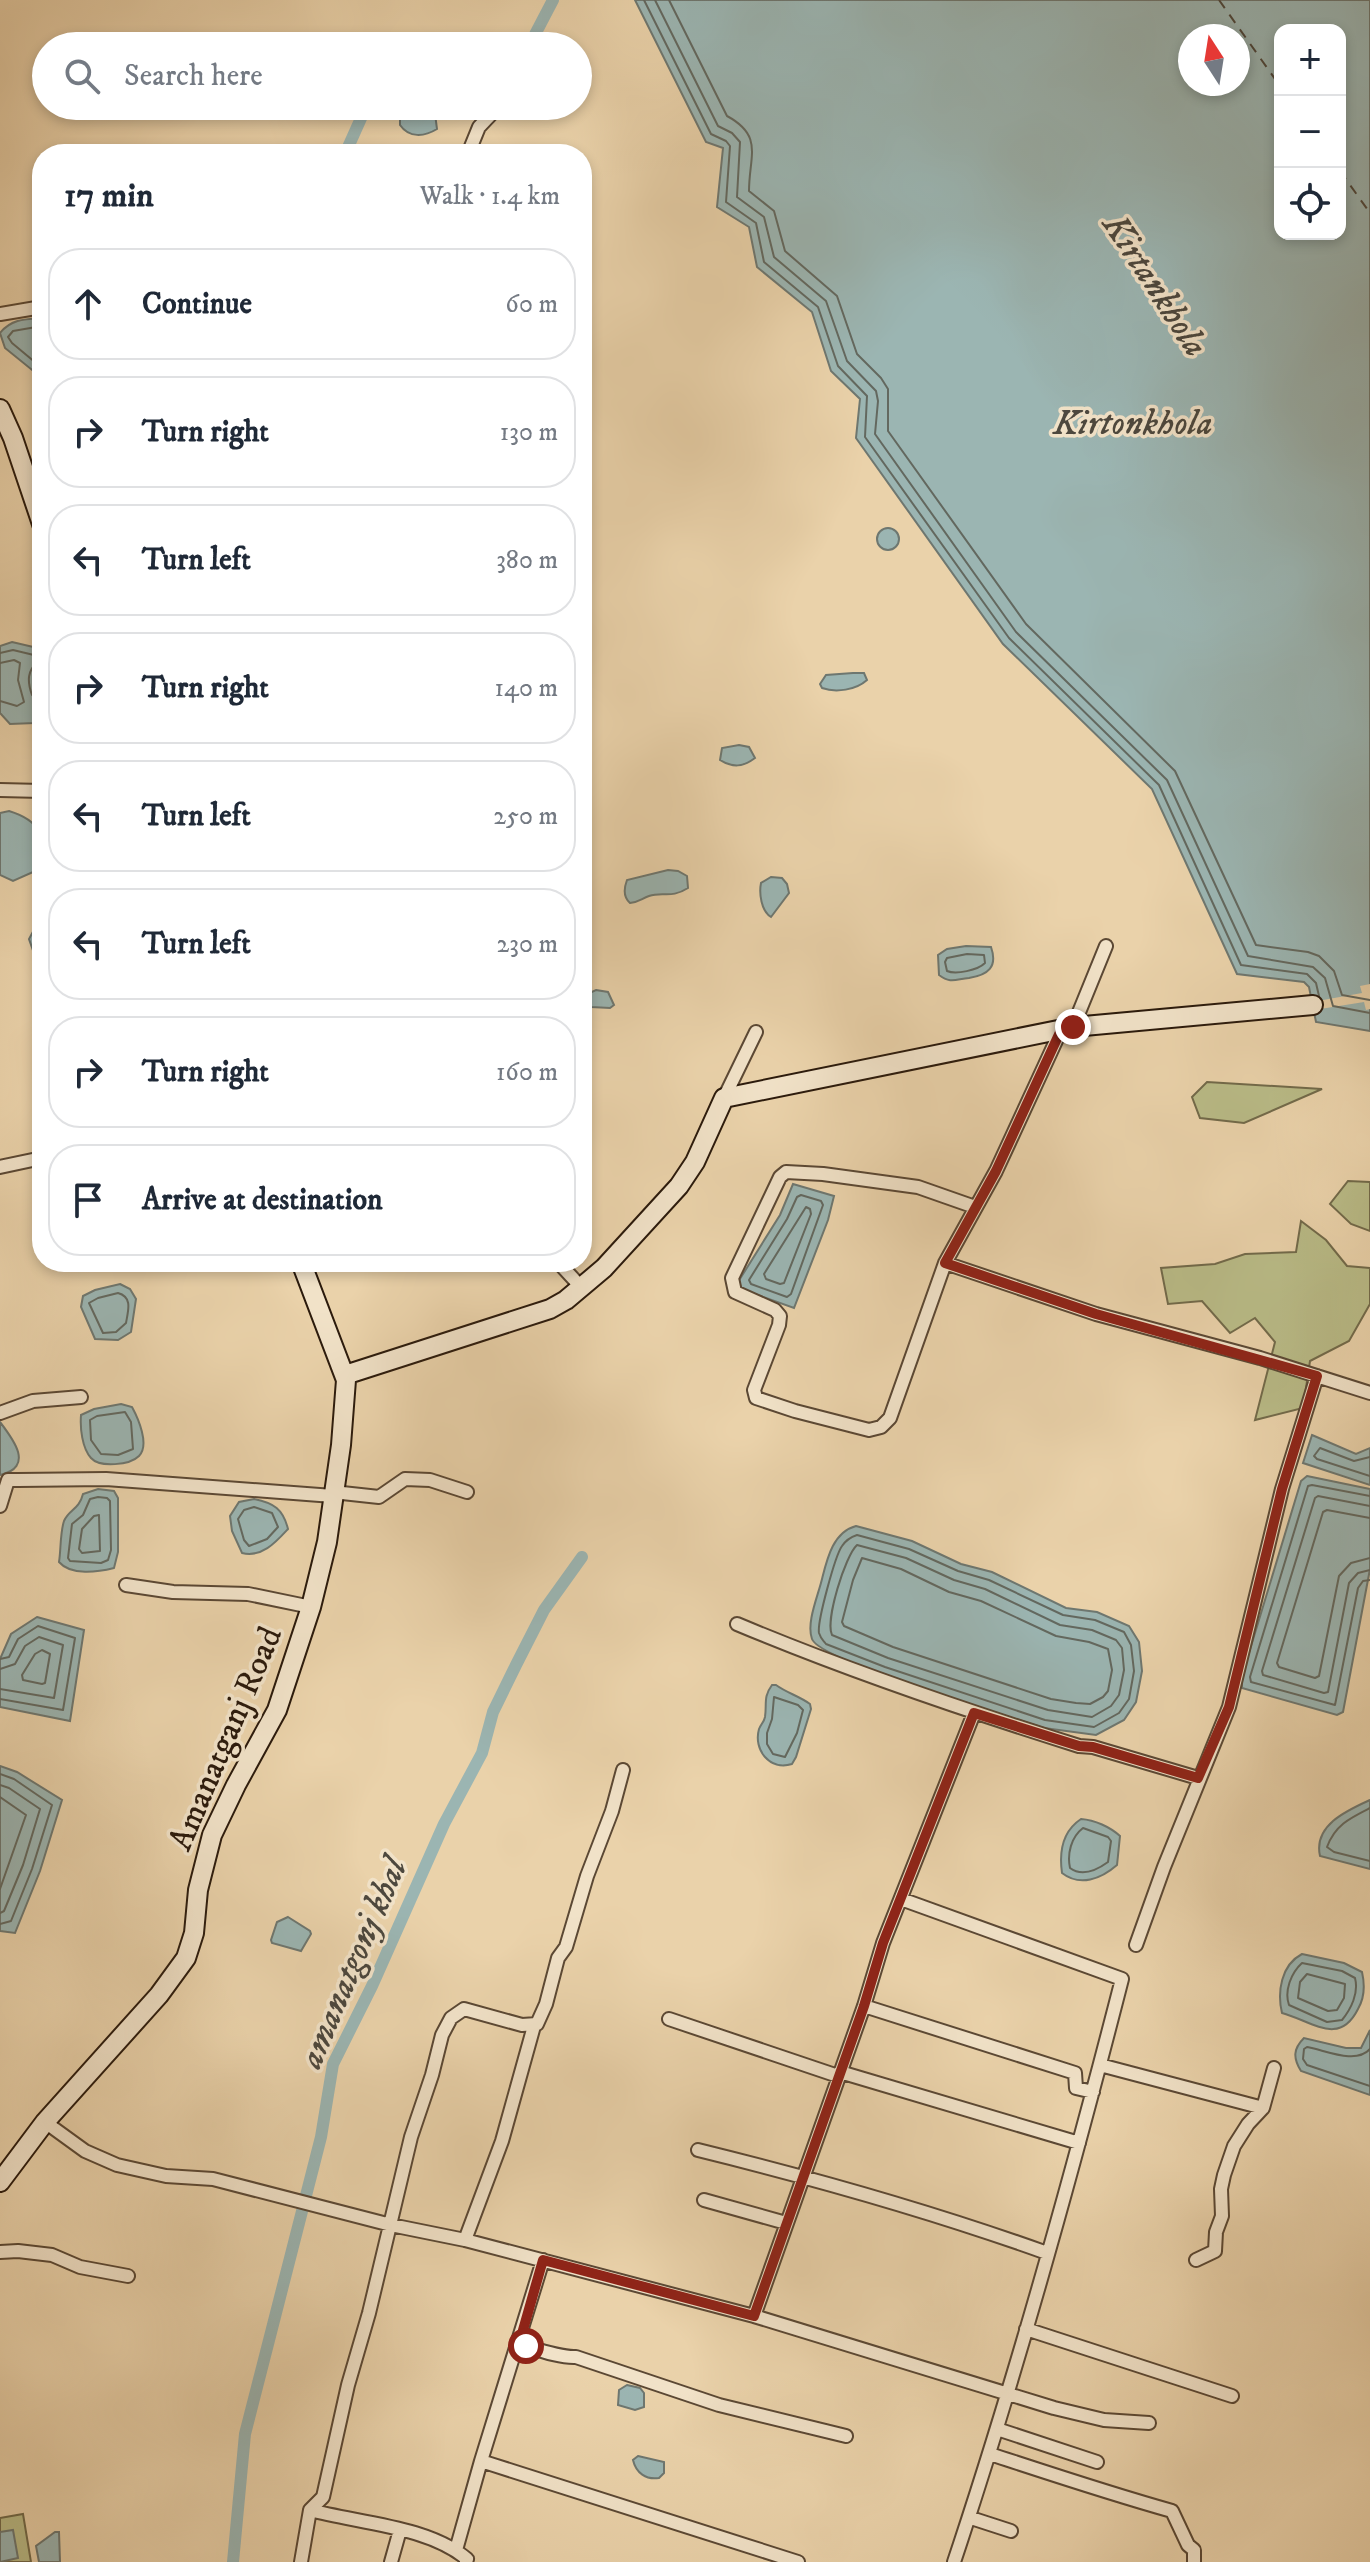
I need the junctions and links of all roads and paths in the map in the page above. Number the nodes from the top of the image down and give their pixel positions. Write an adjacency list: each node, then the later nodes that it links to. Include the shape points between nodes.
1 (486, 120): 2 (street)
2 (472, 144)
3 (32, 309): 4 (street)
4 (0, 314)
5 (0, 409): 6 (main road)
6 (32, 489)
7 (0, 790): 8 (street)
8 (32, 791)
9 (1106, 946): 11 (street)
10 (1313, 1005): 11 (main road)
11 (1067, 1028): 13 (main road); 16 (street)
12 (756, 1032): 13 (street)
13 (724, 1098): 20 (main road, via 679,1186 626,1247)
14 (32, 1160): 15 (street)
15 (0, 1167)
16 (975, 1207): 17 (street); 17 (street, via 918,1187 823,1174 786,1172 780,1177 732,1278 735,1292 780,1316 754,1390 756,1398 869,1430 881,1427 890,1418)
17 (945, 1263): 22 (street, via 1096,1314)
18 (305, 1272): 21 (main road, Amanatganj Road)
19 (567, 1272): 20 (street)
20 (581, 1287): 21 (main road, via 550,1309)
21 (345, 1375): 28 (main road, Amanatganj Road)
22 (1317, 1376): 23 (street); 35 (street, via 1282,1489 1229,1707)
23 (1370, 1393)
24 (81, 1397): 25 (street, via 33,1401)
25 (0, 1413)
26 (4, 1480): 28 (street, via 106,1479); 29 (street)
27 (467, 1492): 28 (street, via 430,1480 405,1479 379,1497)
28 (333, 1494): 31 (main road, Amanatganj Road)
29 (0, 1506)
30 (126, 1585): 31 (street, via 248,1594)
31 (311, 1607): 46 (main road, Amanatganj Road, via 277,1710 212,1835 186,1958)
32 (737, 1624): 33 (street)
33 (974, 1713): 35 (street); 36 (street)
34 (623, 1770): 40 (street, via 566,1947)
35 (1198, 1778): 37 (street)
36 (901, 1899): 38 (street); 41 (street, via 1122,1979)
37 (1136, 1945)
38 (864, 2006): 43 (street); 44 (street, via 1075,2073 1076,2088)
39 (669, 2019): 43 (street)
40 (534, 2026): 53 (street, via 464,2009 451,2018 411,2137); 54 (street, via 502,2141)
41 (1100, 2065): 44 (street); 45 (street)
42 (1274, 2068): 45 (street)
43 (839, 2074): 47 (street); 49 (street)
44 (1093, 2092): 47 (street)
45 (1263, 2108): 58 (street, via 1234,2146 1224,2175 1215,2251)
46 (45, 2122): 50 (main road, Amanatganj Road); 53 (street, via 85,2151 117,2165 213,2179)
47 (1079, 2143): 56 (street)
48 (698, 2150): 49 (street)
49 (803, 2176): 52 (street); 56 (street)
50 (0, 2182)
51 (704, 2200): 52 (street)
52 (786, 2223): 60 (street)
53 (391, 2225): 54 (street); 71 (street, via 323,2497)
54 (465, 2240): 57 (street)
55 (0, 2252): 59 (street, via 52,2255 80,2267)
56 (1047, 2253): 61 (street)
57 (543, 2260): 60 (street); 62 (street)
58 (1196, 2260)
59 (128, 2276)
60 (754, 2316): 63 (street)
61 (1026, 2329): 63 (street); 64 (street)
62 (519, 2344): 67 (street, via 576,2357 719,2405); 69 (street)
63 (1008, 2393): 65 (street, via 1104,2420); 66 (street)
64 (1232, 2396)
65 (1149, 2423)
66 (997, 2429): 68 (street); 70 (street)
67 (846, 2436)
68 (990, 2454): 72 (street); 81 (street, via 1172,2511 1194,2550)
69 (481, 2461): 75 (street); 80 (street)
70 (1097, 2462)
71 (310, 2510): 73 (street); 78 (street)
72 (971, 2518): 74 (street); 77 (street)
73 (400, 2530): 75 (street); 79 (street)
74 (1011, 2531)
75 (456, 2550): 76 (street)
76 (469, 2561)
77 (957, 2561)
78 (301, 2562)
79 (391, 2562)
80 (798, 2562)
81 (1194, 2562)

